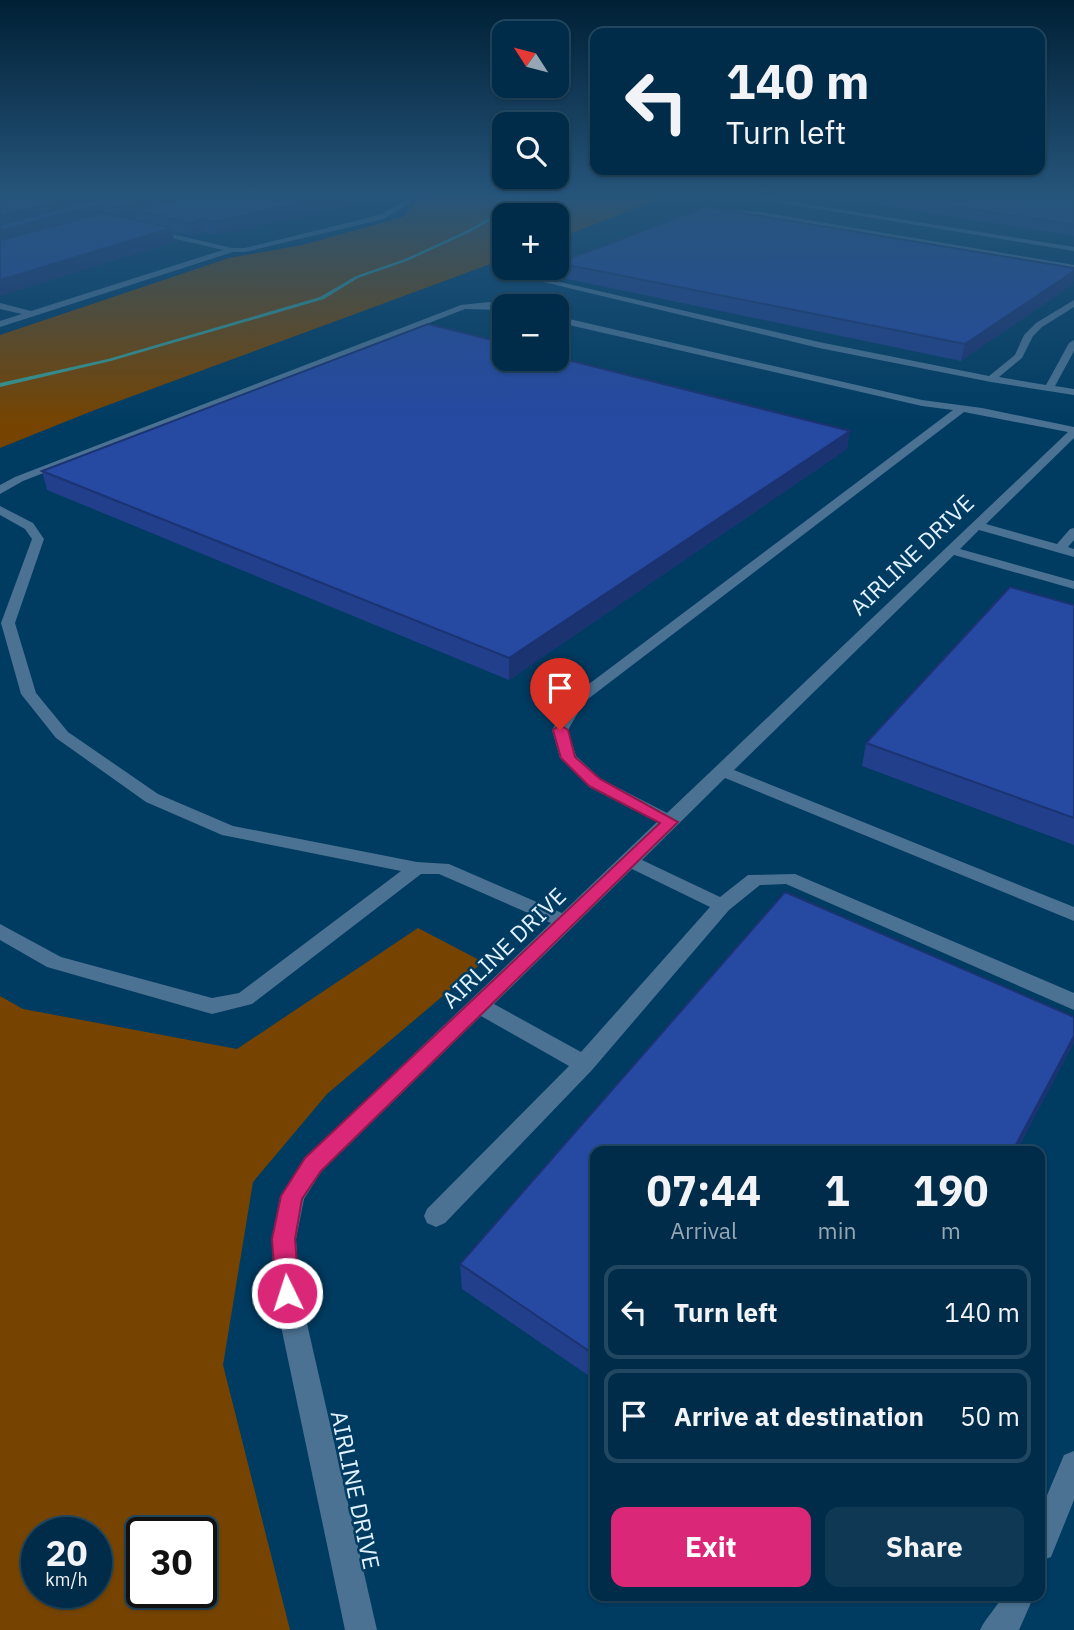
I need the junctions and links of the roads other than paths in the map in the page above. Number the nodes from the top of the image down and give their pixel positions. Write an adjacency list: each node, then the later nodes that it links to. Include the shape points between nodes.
1 (160, 273): 6 (street)
2 (555, 273): 10 (street, via 539,280 846,351)
3 (1074, 303): 10 (street, via 1039,325 1019,356)
4 (492, 305): 15 (street, via 464,307)
5 (0, 306): 6 (street)
6 (33, 314): 8 (street)
7 (569, 322): 13 (street)
8 (0, 324)
9 (1074, 343): 11 (street)
10 (991, 379): 11 (street)
11 (1049, 388): 12 (street)
12 (1074, 392)
13 (960, 410): 14 (street); 24 (street, via 578,699 560,730 568,758 595,783)
14 (1073, 433): 17 (street, AIRLINE DRIVE)
15 (0, 490)
16 (0, 510): 26 (street, via 29,526 37,539 8,623 29,694 62,735 152,798 228,831)
17 (978, 526): 19 (street); 20 (street, AIRLINE DRIVE)
18 (1074, 532): 19 (street)
19 (1060, 549): 21 (street)
20 (952, 551): 22 (street); 23 (street, AIRLINE DRIVE)
21 (1074, 552)
22 (1074, 585)
23 (723, 771): 24 (street, AIRLINE DRIVE); 28 (street)
24 (670, 822): 25 (street, AIRLINE DRIVE)
25 (629, 861): 27 (street); 29 (street, AIRLINE DRIVE)
26 (417, 868): 29 (street, via 442,868); 30 (street, via 245,999 212,1006 54,962)
27 (722, 905): 31 (street, via 755,879 788,878); 33 (street)
28 (1074, 914)
29 (566, 922): 32 (street, AIRLINE DRIVE)
30 (0, 931)
31 (1074, 1002)
32 (479, 1005): 33 (street); 38 (street, AIRLINE DRIVE, via 313,1165 292,1196 284,1239 287,1293)
33 (584, 1064): 34 (street)
34 (436, 1216)
35 (1074, 1465): 36 (street)
36 (1045, 1534)
37 (1016, 1601): 39 (street, via 1007,1621)
38 (361, 1630)
39 (996, 1630)

